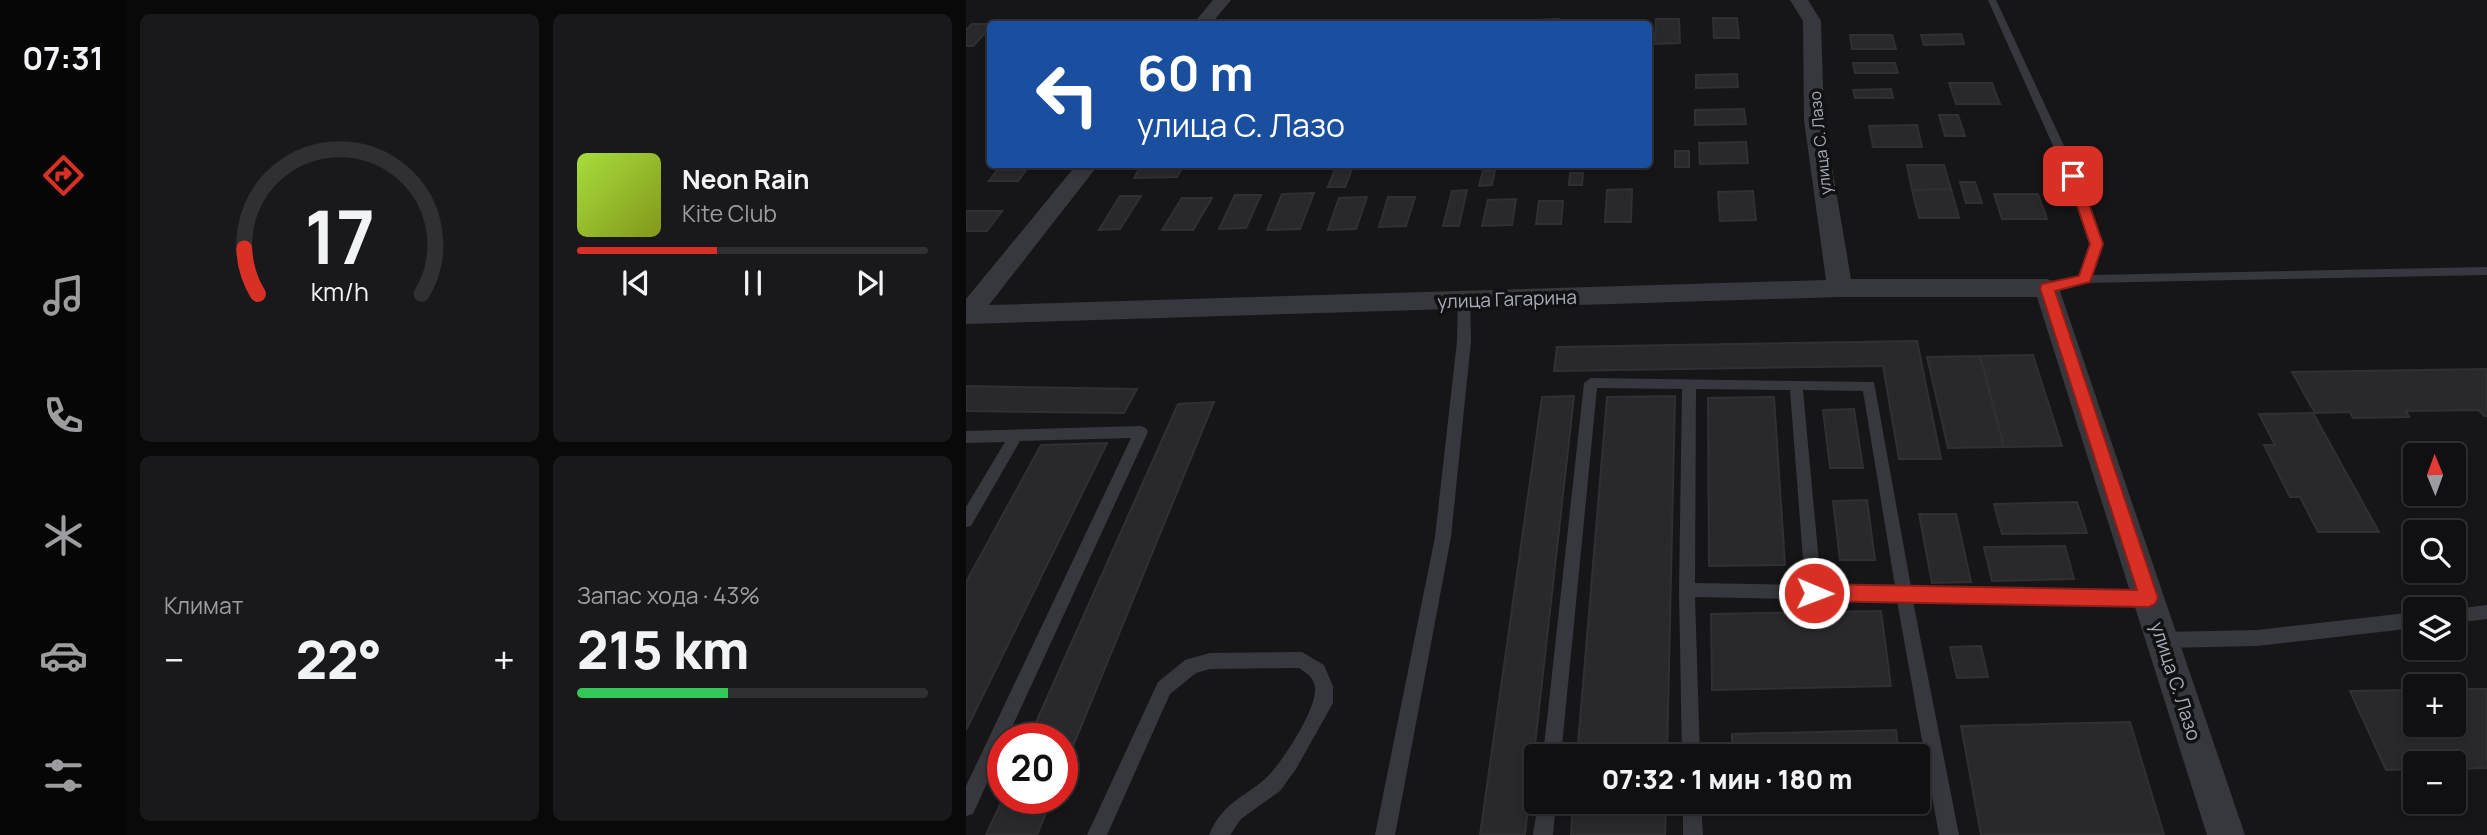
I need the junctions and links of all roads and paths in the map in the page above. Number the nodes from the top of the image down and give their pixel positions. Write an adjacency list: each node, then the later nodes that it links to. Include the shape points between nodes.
1 (1216, 0): 2 (street)
2 (1222, 0): 3 (street); 6 (street)
3 (1243, 0)
4 (1799, 0): 10 (street, улица С. Лазо, via 1812,21 1814,120)
5 (1992, 0): 9 (lane, via 2081,195 2097,244)
6 (1204, 21)
7 (1086, 168): 13 (street)
8 (2487, 271): 9 (lane)
9 (2085, 279): 11 (lane)
10 (1840, 288): 11 (street, улица Гагарина); 12 (street, улица Гагарина)
11 (2047, 288): 22 (street, улица С. Лазо)
12 (1464, 300): 13 (street, улица Гагарина); 34 (lane, via 1464,341 1443,537)
13 (967, 315)
14 (1689, 384): 15 (lane); 19 (lane); 27 (lane, via 1591,383)
15 (1796, 386): 20 (lane); 21 (lane, via 1869,386)
16 (1017, 434): 17 (lane); 18 (lane); 29 (lane, via 1141,432)
17 (966, 437)
18 (966, 521)
19 (1687, 590): 20 (lane); 28 (lane)
20 (1814, 593): 21 (lane)
21 (1903, 594): 22 (lane); 37 (lane)
22 (2149, 598): 26 (street, улица С. Лазо)
23 (2487, 612): 24 (lane)
24 (2466, 615)
25 (2403, 622): 26 (lane, via 2257,638)
26 (2162, 640): 38 (street, улица С. Лазо)
27 (1553, 744)
28 (1691, 744)
29 (966, 807)
30 (1546, 814): 35 (lane)
31 (1692, 814): 36 (lane)
32 (1097, 835): 33 (lane, via 1164,688 1191,666 1210,662 1302,660 1318,671 1324,703 1290,763 1273,784 1234,812)
33 (1219, 835)
34 (1385, 835)
35 (1543, 835)
36 (1693, 835)
37 (1949, 835)
38 (2226, 835)

